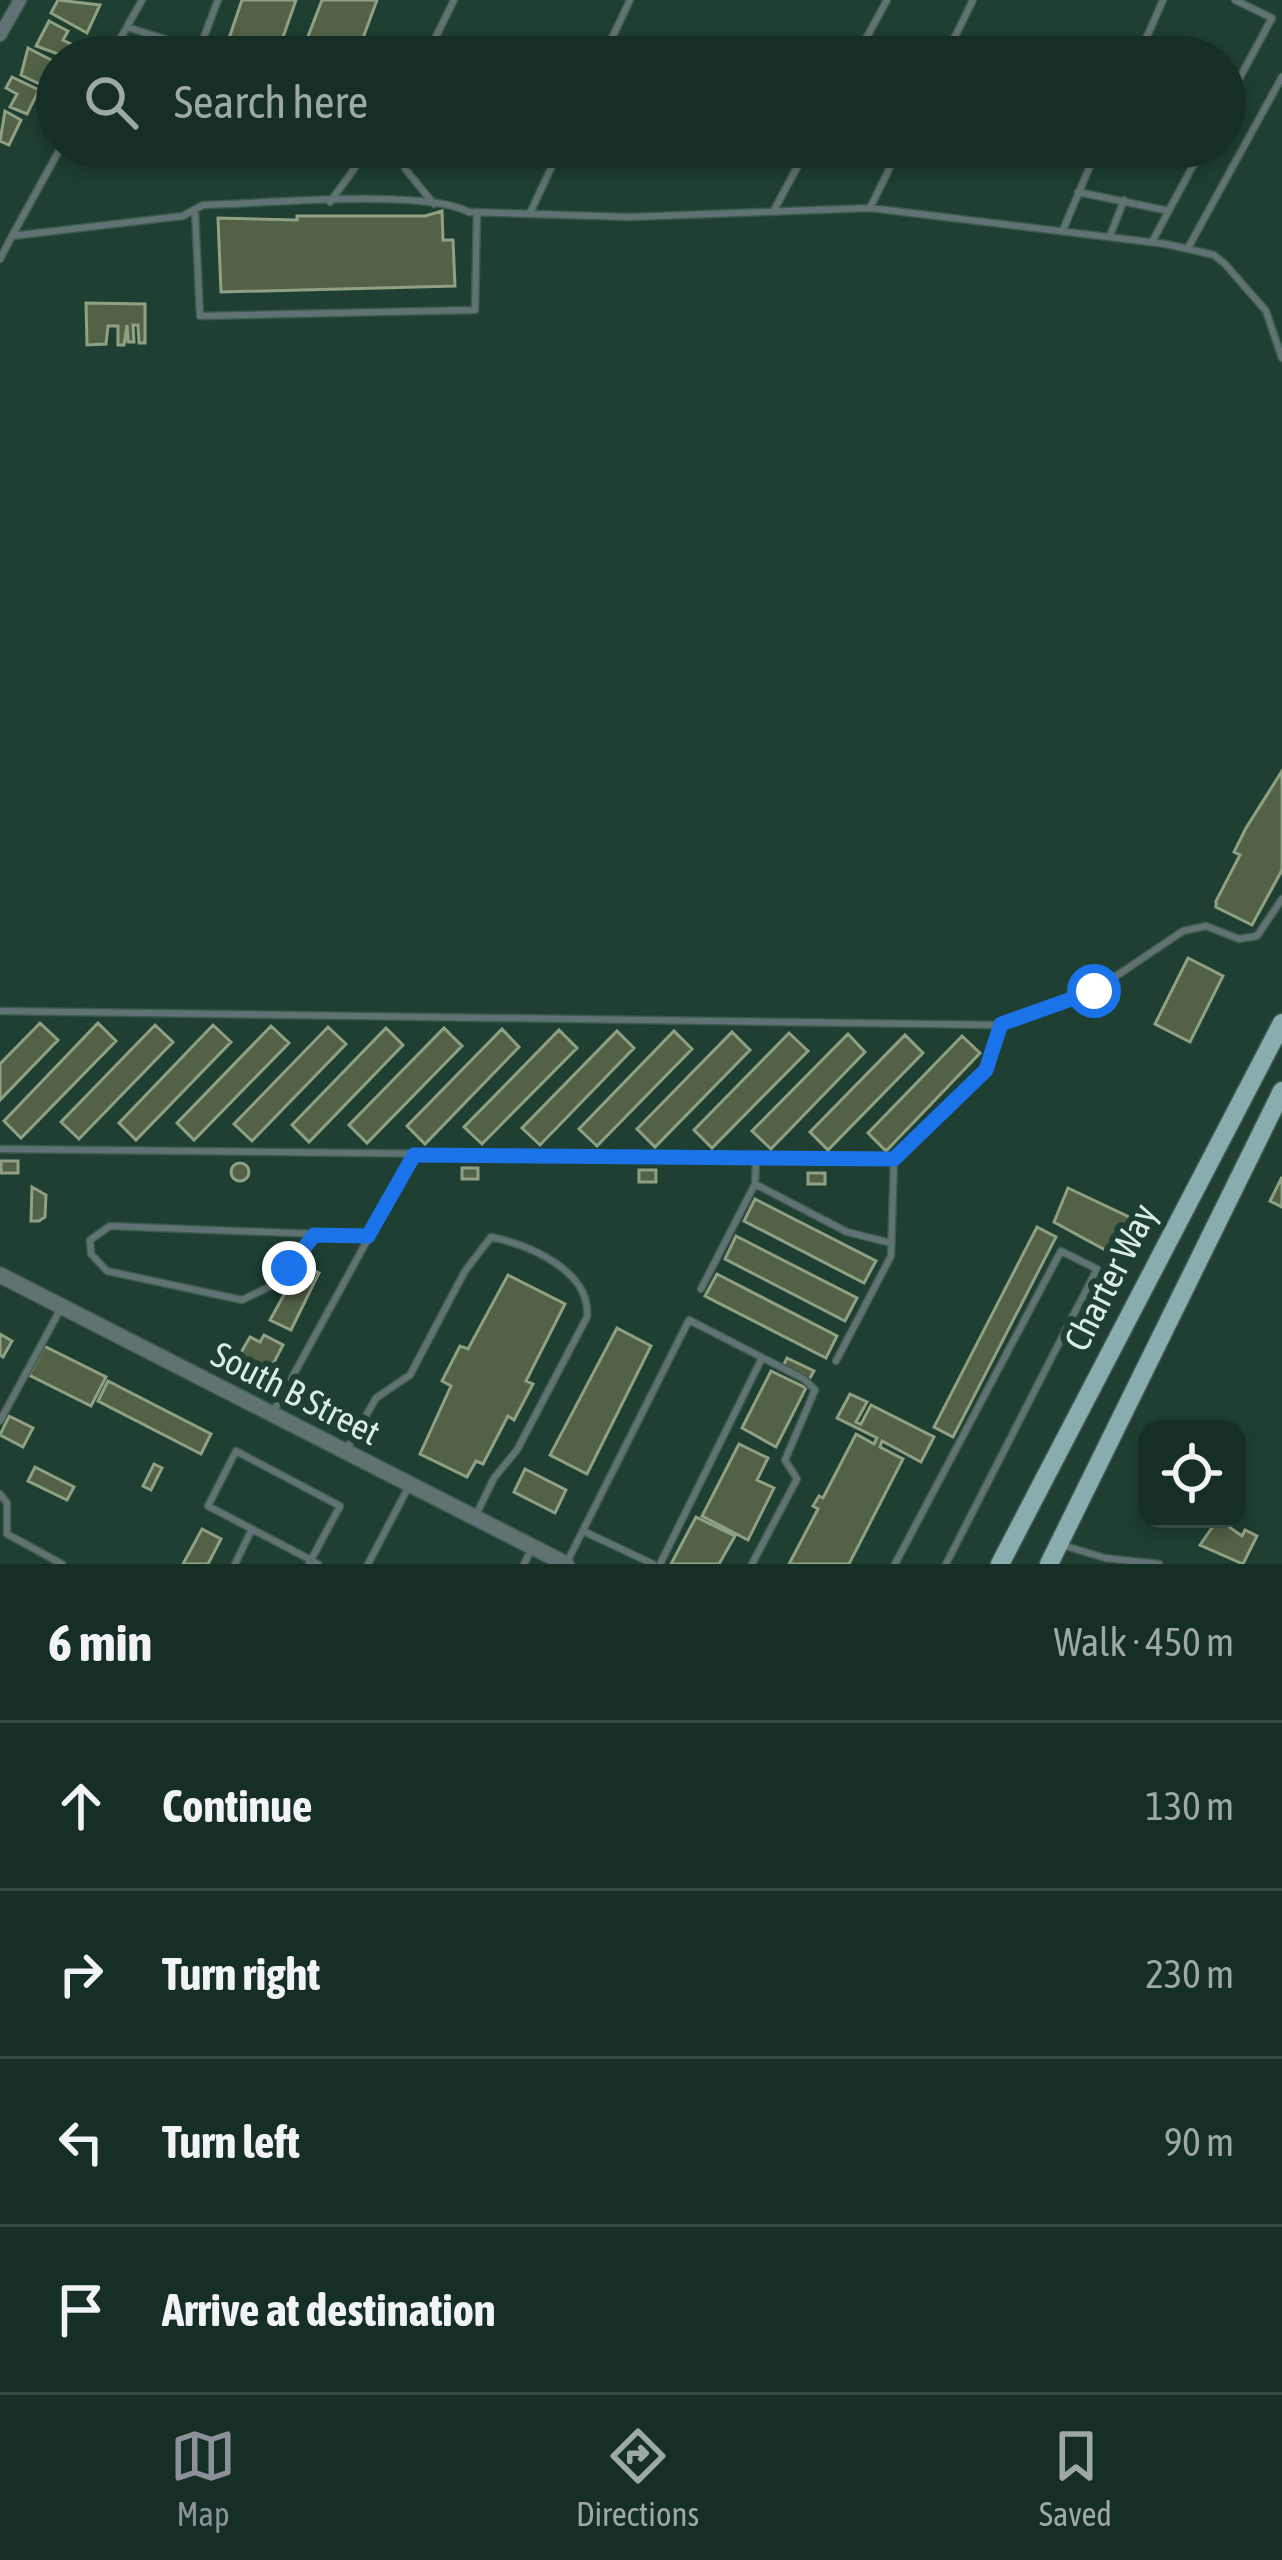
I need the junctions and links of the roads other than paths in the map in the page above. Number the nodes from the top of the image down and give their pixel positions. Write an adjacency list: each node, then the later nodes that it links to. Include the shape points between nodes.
1 (20, 0): 11 (street)
2 (142, 0): 10 (lane)
3 (218, 0): 14 (lane)
4 (454, 0): 15 (lane)
5 (630, 0): 16 (lane)
6 (887, 0): 17 (lane)
7 (973, 0): 18 (lane)
8 (1163, 0): 19 (lane)
9 (1234, 0): 20 (lane, via 1271,18)
10 (127, 27): 12 (lane); 13 (lane)
11 (0, 35)
12 (122, 36)
13 (155, 36)
14 (204, 36)
15 (436, 36)
16 (613, 36)
17 (867, 36)
18 (955, 36)
19 (1147, 36)
20 (1246, 65)
21 (1282, 76): 22 (lane)
22 (1246, 142)
23 (50, 168): 43 (lane)
24 (355, 168): 34 (lane)
25 (405, 168): 35 (lane)
26 (551, 168): 41 (lane)
27 (796, 168): 39 (lane)
28 (890, 168): 36 (lane)
29 (1089, 168): 32 (lane)
30 (1192, 168): 38 (lane)
31 (1232, 168): 46 (lane)
32 (1078, 192): 33 (lane); 42 (lane)
33 (1124, 200): 38 (lane); 44 (lane)
34 (330, 202): 35 (lane); 37 (lane)
35 (434, 204): 40 (lane)
36 (870, 208): 39 (lane); 42 (lane)
37 (195, 210): 40 (lane, via 200,316 475,310); 43 (lane)
38 (1169, 211): 45 (lane)
39 (772, 212): 41 (lane)
40 (477, 213): 41 (lane)
41 (530, 213)
42 (1063, 230): 44 (lane)
43 (13, 236): 47 (lane)
44 (1110, 236): 45 (lane)
45 (1152, 242): 46 (lane)
46 (1188, 248): 48 (lane, via 1226,264 1266,311)
47 (0, 259)
48 (1282, 358)
49 (1282, 898): 52 (lane, via 1257,937 1206,926 1183,931 1094,991)
50 (0, 1011): 52 (lane)
51 (1282, 1023): 53 (main road, Charter Way)
52 (1001, 1024): 57 (lane, via 986,1070)
53 (1247, 1085): 54 (street); 88 (main road, Charter Way)
54 (1281, 1098): 76 (main road)
55 (0, 1149): 56 (lane)
56 (414, 1155): 58 (lane); 61 (lane)
57 (894, 1159): 58 (lane); 62 (lane)
58 (756, 1160): 59 (lane)
59 (755, 1184): 62 (lane, via 847,1232); 64 (lane)
60 (314, 1235): 60 (lane, via 110,1226 90,1240 107,1271 242,1300 269,1287); 61 (lane)
61 (368, 1236): 68 (lane)
62 (892, 1243): 67 (lane, via 889,1264)
63 (0, 1275): 65 (street, South B Street)
64 (701, 1289)
65 (61, 1306): 68 (street, South B Street); 69 (lane)
66 (763, 1356): 75 (lane, via 689,1320); 84 (lane); 85 (lane, via 815,1390 785,1460 797,1479)
67 (836, 1361)
68 (272, 1414): 70 (street, South B Street)
69 (0, 1421)
70 (345, 1452): 71 (street, South B Street); 73 (lane, via 376,1398 410,1375 491,1237 512,1242 580,1284 586,1317)
71 (410, 1485): 73 (street, South B Street); 81 (lane)
72 (0, 1494): 79 (lane, via 7,1534)
73 (475, 1518): 77 (street, South B Street)
74 (253, 1529): 78 (lane); 78 (lane, via 208,1506 236,1451 340,1506); 80 (lane)
75 (583, 1531): 83 (lane); 84 (lane)
76 (1059, 1544): 89 (main road); 90 (lane)
77 (532, 1547): 82 (lane); 83 (street, South B Street)
78 (313, 1563)
79 (62, 1564)
80 (235, 1564)
81 (368, 1564)
82 (524, 1564)
83 (566, 1564)
84 (656, 1564)
85 (752, 1564)
86 (895, 1564): 87 (lane, via 1061,1251 1096,1269)
87 (946, 1564)
88 (1000, 1564)
89 (1048, 1564)
90 (1159, 1564)

